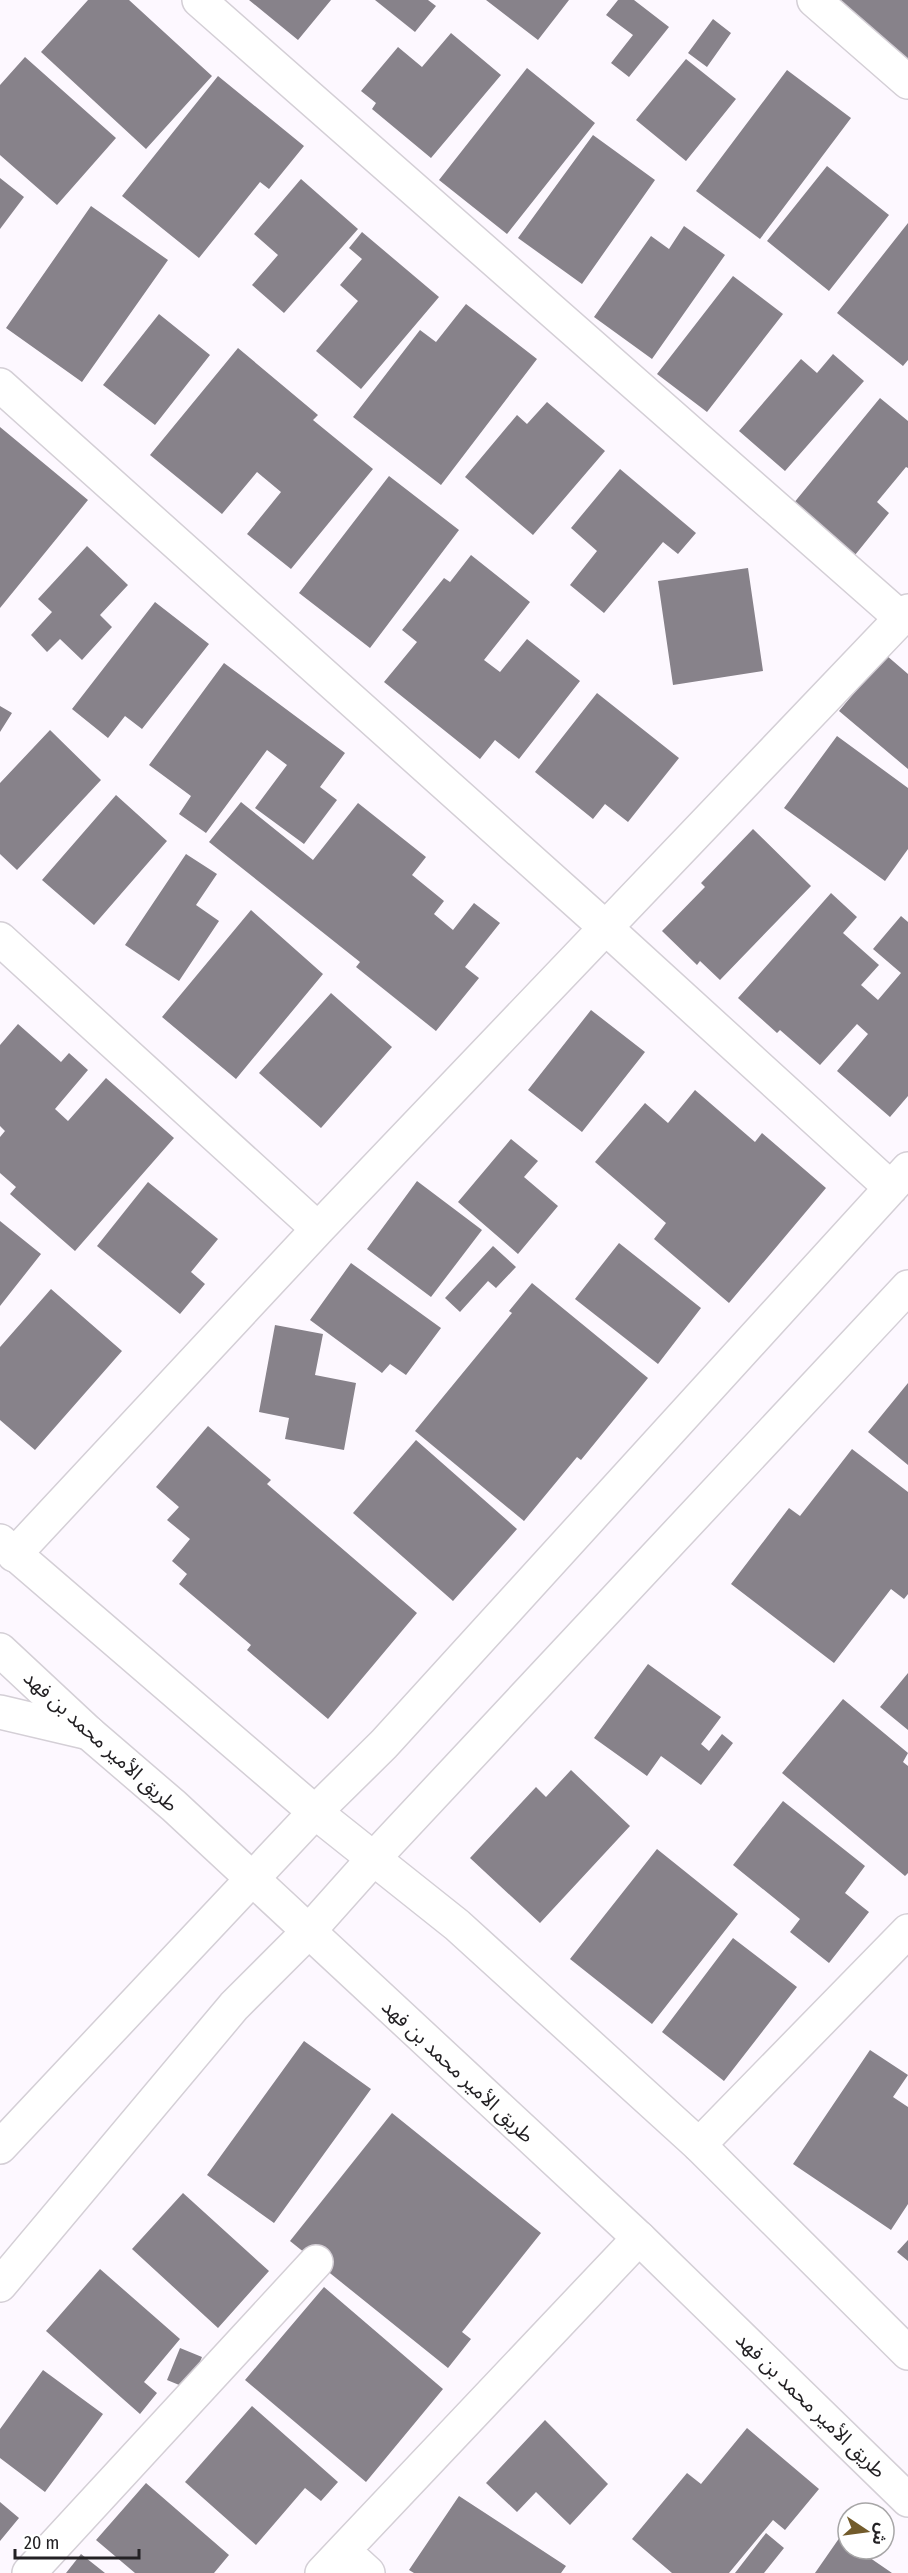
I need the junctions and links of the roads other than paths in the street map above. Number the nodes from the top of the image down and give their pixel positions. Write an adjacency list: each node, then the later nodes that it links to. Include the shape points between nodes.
1 (200, 0): 5 (main road)
2 (814, 0): 3 (main road)
3 (908, 82)
4 (0, 385): 6 (main road)
5 (905, 615): 6 (main road)
6 (606, 928): 8 (main road); 9 (main road)
7 (0, 939): 9 (main road)
8 (900, 1179): 15 (main road, via 384,1744)
9 (318, 1229): 11 (main road)
10 (908, 1287): 16 (main road)
11 (7, 1548): 15 (main road)
12 (0, 1650): 14 (main road, طريق الأمير محمد بن فهد)
13 (0, 1712): 14 (main road)
14 (90, 1733): 17 (main road, طريق الأمير محمد بن فهد)
15 (315, 1812): 16 (main road); 17 (main road)
16 (374, 1858): 19 (main road); 20 (main road, via 457,1925)
17 (251, 1879): 19 (main road, طريق الأمير محمد بن فهد); 21 (main road)
18 (908, 1931): 20 (main road)
19 (308, 1932): 22 (main road, طريق الأمير محمد بن فهد); 24 (main road, via 234,2006)
20 (699, 2145): 25 (main road)
21 (0, 2148)
22 (639, 2238): 26 (main road, طريق الأمير محمد بن فهد); 27 (main road)
23 (316, 2262): 28 (main road)
24 (0, 2285)
25 (908, 2353)
26 (908, 2500)
27 (333, 2562): 29 (main road)
28 (29, 2573)
29 (368, 2573)

